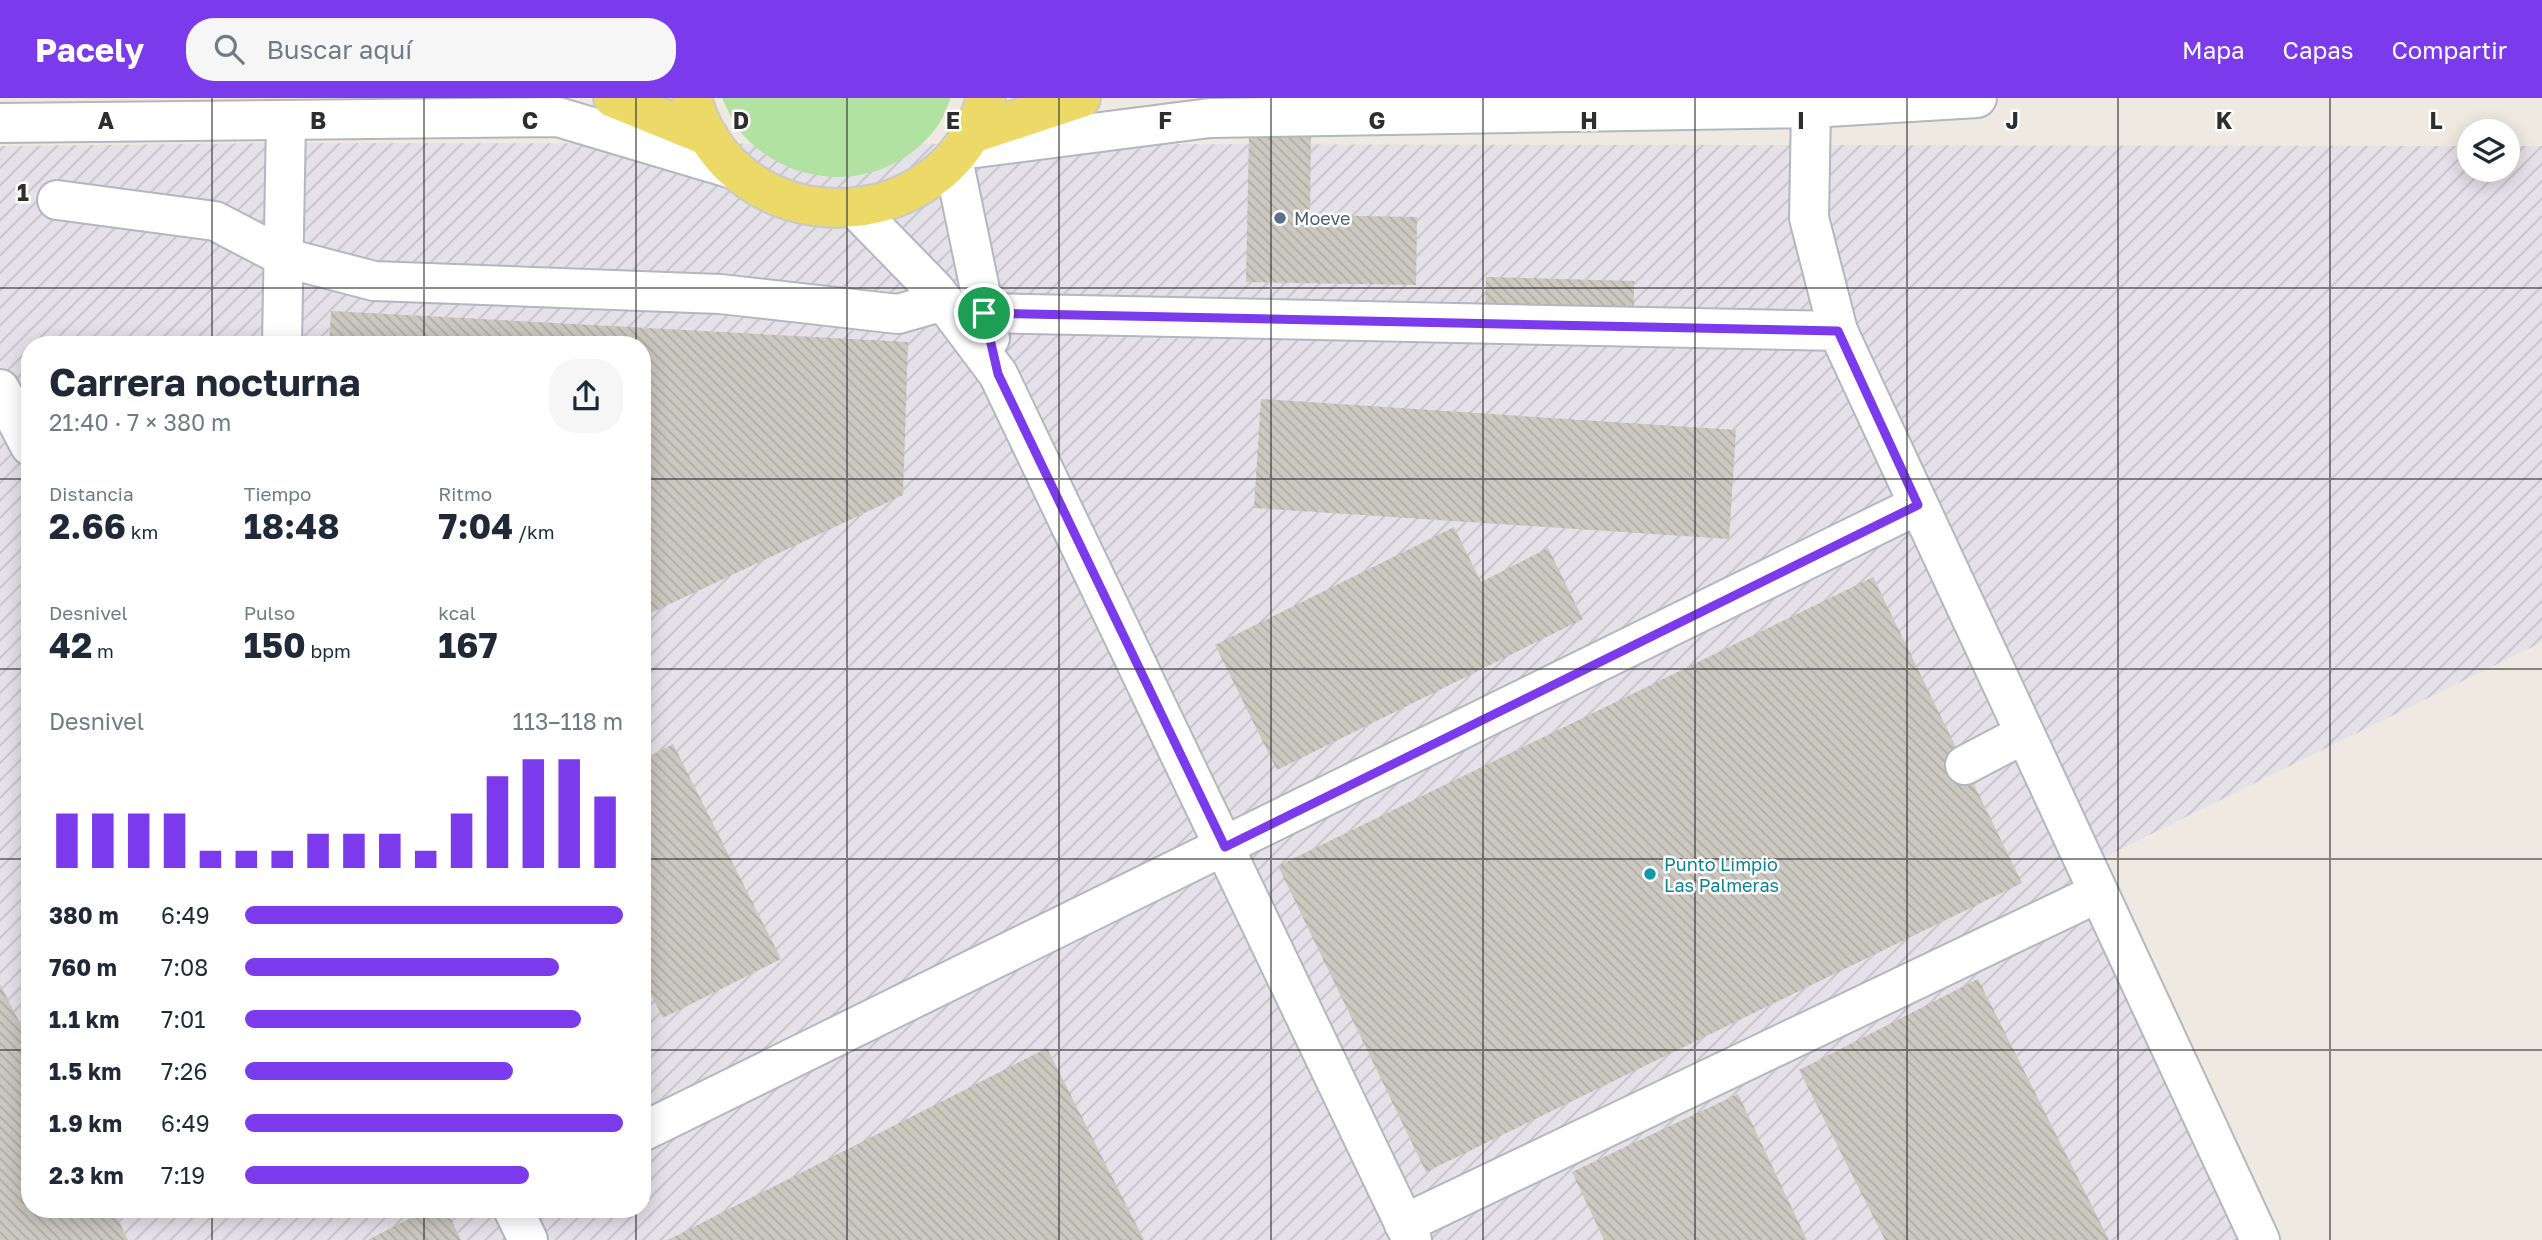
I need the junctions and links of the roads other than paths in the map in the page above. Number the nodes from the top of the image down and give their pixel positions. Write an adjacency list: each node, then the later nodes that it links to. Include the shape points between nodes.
1 (614, 98): 9 (main road)
2 (692, 98): 9 (main road)
3 (986, 98): 10 (main road)
4 (1082, 98): 10 (main road)
5 (1977, 98): 6 (street)
6 (1811, 108): 10 (street, via 1210,118); 17 (street, via 1809,218)
7 (286, 120): 8 (street); 11 (street, via 558,117); 14 (street)
8 (0, 123)
9 (709, 137): 11 (main road)
10 (962, 148): 13 (main road, via 925,184 892,200); 16 (street)
11 (736, 170): 13 (main road, via 762,189 792,202)
12 (57, 200): 14 (street, via 215,221)
13 (856, 209): 15 (street)
14 (286, 258): 15 (street, via 374,281 720,294 898,314); 18 (street)
15 (944, 301): 19 (street)
16 (984, 313): 17 (street); 19 (street)
17 (1838, 331): 22 (street)
18 (282, 336)
19 (998, 374): 25 (street)
20 (0, 389): 21 (street)
21 (18, 443)
22 (1918, 505): 23 (street); 25 (street)
23 (2024, 734): 24 (street); 26 (street)
24 (1965, 765)
25 (1225, 847): 27 (street); 29 (street)
26 (2098, 893): 29 (street); 31 (street)
27 (651, 1128)
28 (517, 1218): 30 (street)
29 (1408, 1232)
30 (528, 1240)
31 (2260, 1240)

